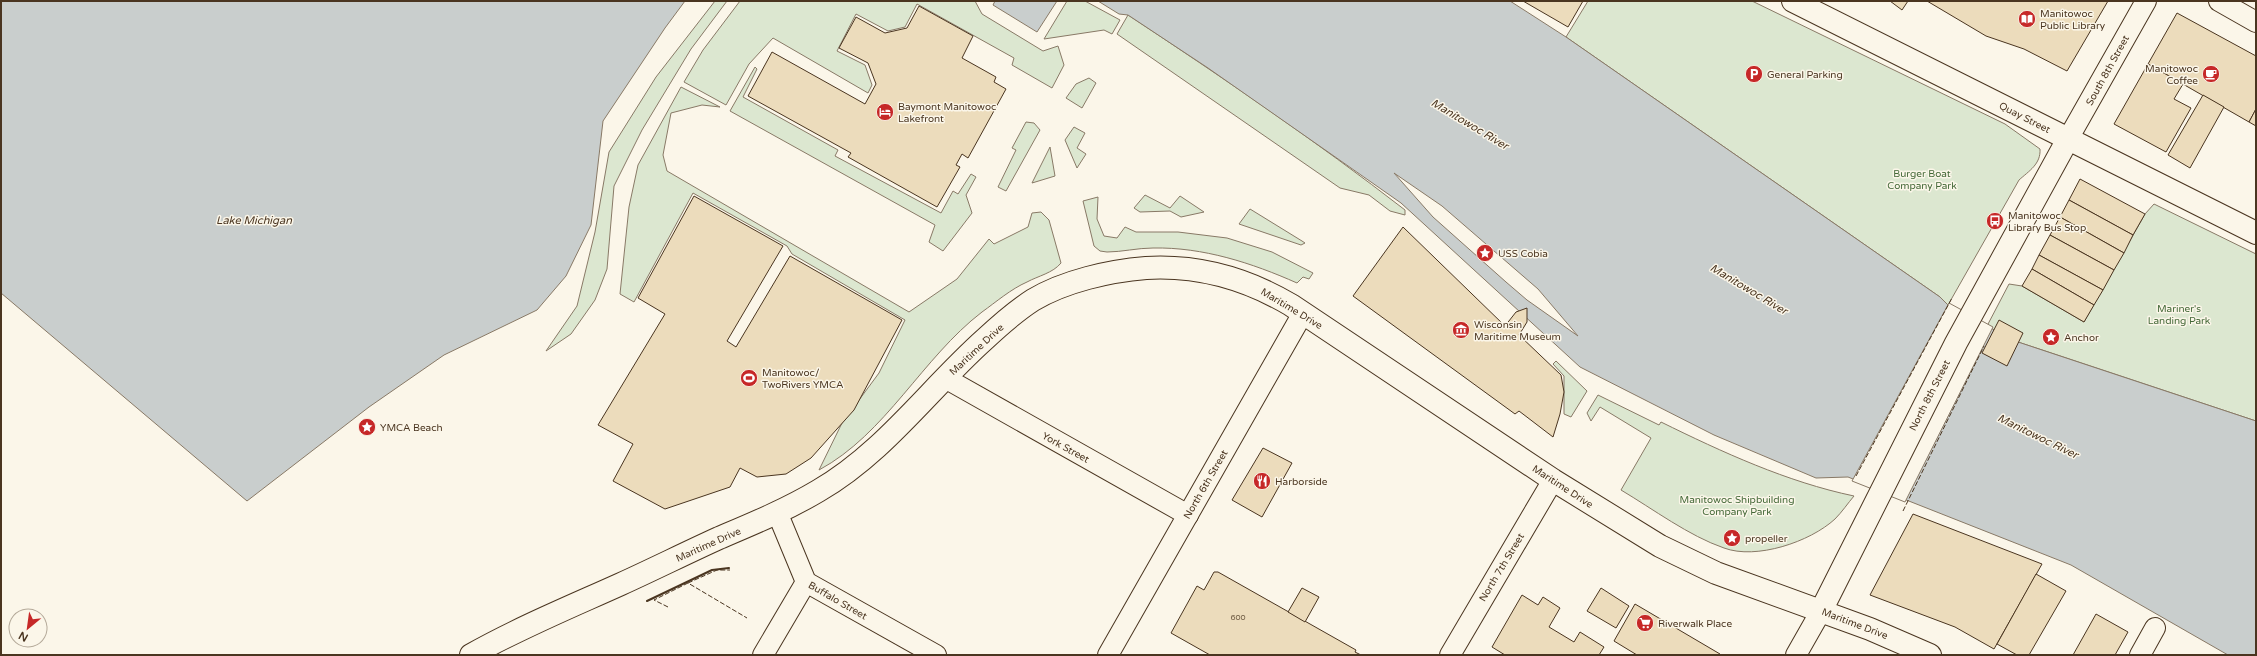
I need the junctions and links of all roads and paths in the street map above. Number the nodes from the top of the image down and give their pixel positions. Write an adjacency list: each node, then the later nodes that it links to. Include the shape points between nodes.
1 (1793, 1): 5 (main road, Quay Street)
2 (2146, 1): 5 (street, South 8th Street)
3 (2219, 1): 4 (street)
4 (2256, 22)
5 (2068, 139): 6 (main road, Quay Street); 13 (main road, North 8th Street, via 1988,281)
6 (2256, 233)
7 (1304, 313): 8 (main road, Maritime Drive, via 1258,288 1211,273 1169,268 1118,271 1083,279 1034,300 1003,322); 9 (main road, Maritime Drive); 11 (street, North 6th Street)
8 (945, 378): 10 (main road, Maritime Drive, via 874,451 833,482); 11 (street, York Street)
9 (1553, 480): 13 (main road, Maritime Drive, via 1681,558); 19 (street, North 7th Street)
10 (777, 512): 12 (street, Buffalo Street); 15 (main road, Maritime Drive)
11 (1188, 515): 18 (street, North 6th Street)
12 (806, 582): 16 (street); 17 (street, Buffalo Street)
13 (1821, 610): 20 (street, North 8th Street); 21 (main road, Maritime Drive)
14 (2155, 628): 22 (street)
15 (470, 655)
16 (764, 655)
17 (936, 655)
18 (1108, 655)
19 (1450, 655)
20 (1796, 655)
21 (1930, 655)
22 (2140, 655)

